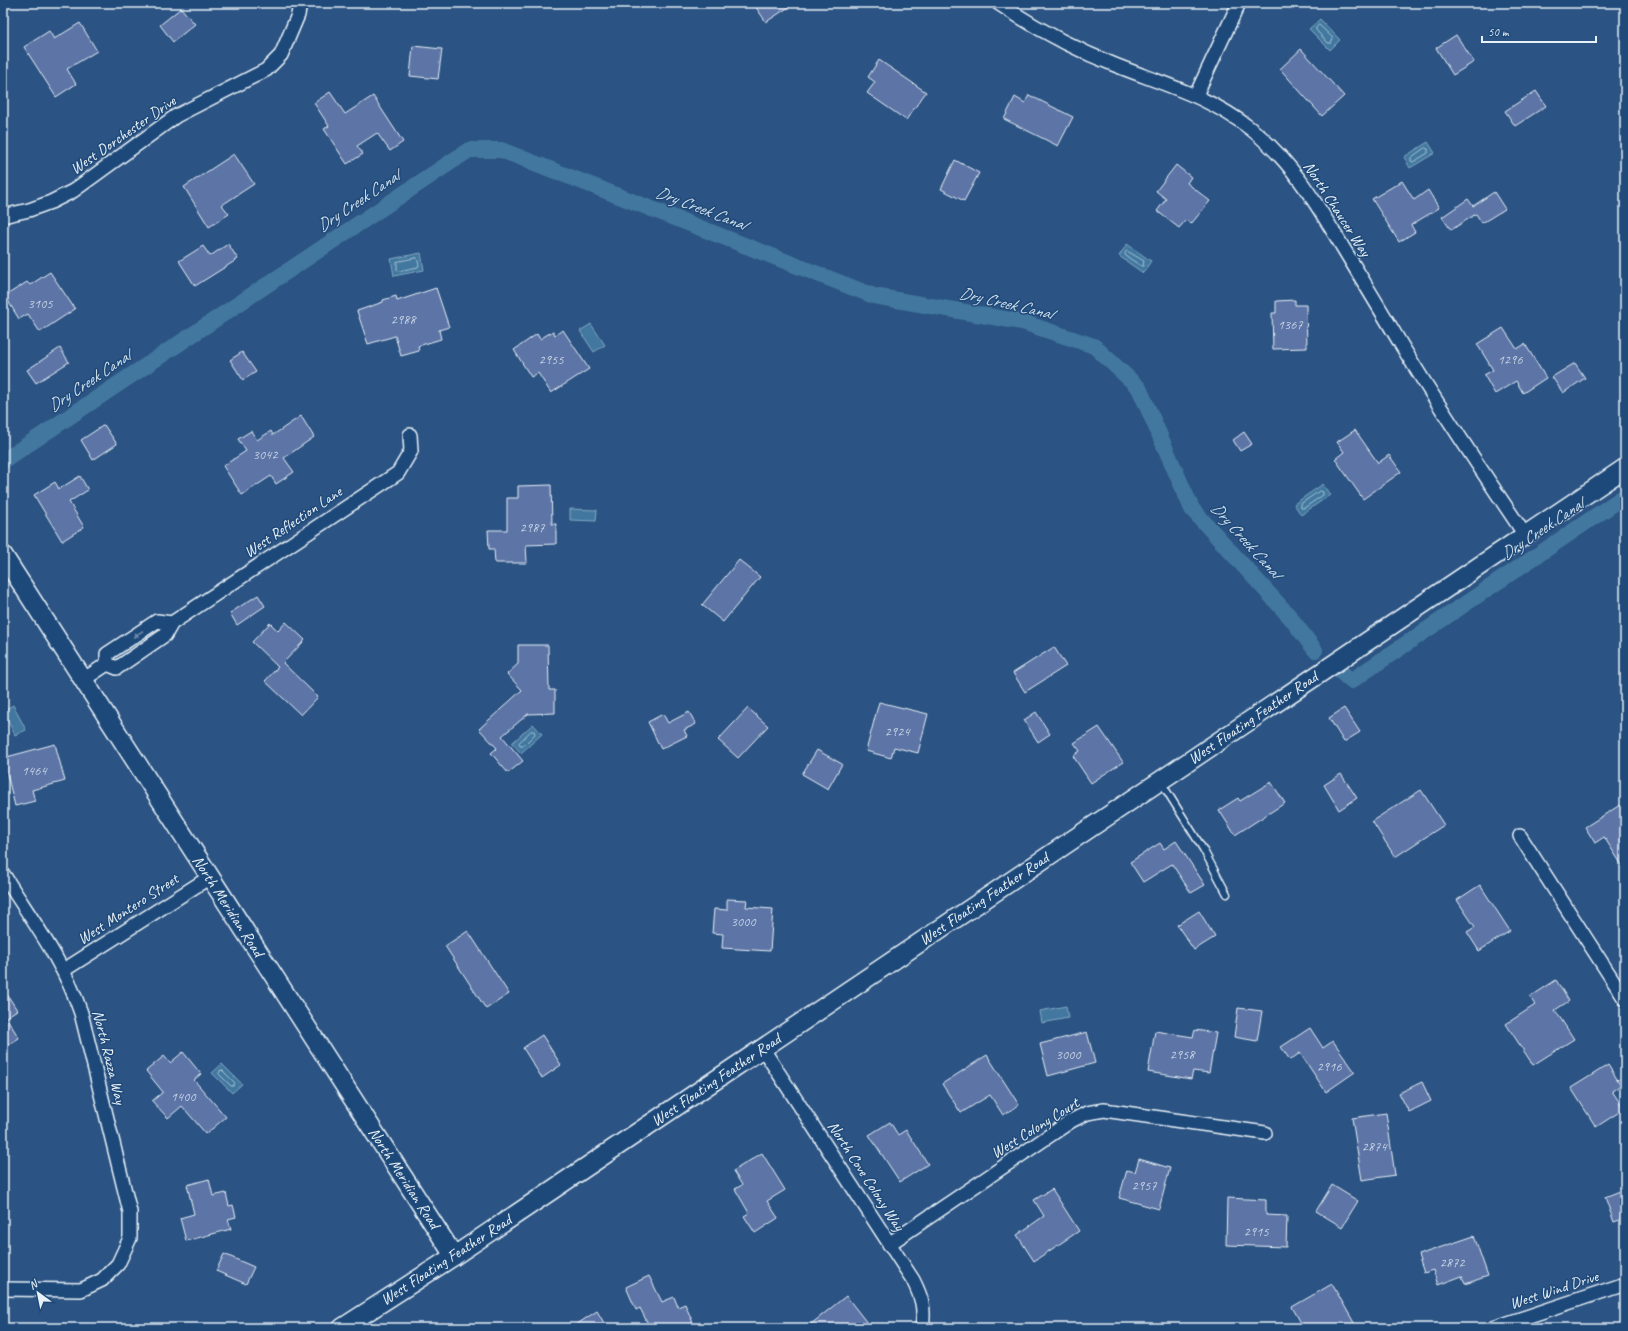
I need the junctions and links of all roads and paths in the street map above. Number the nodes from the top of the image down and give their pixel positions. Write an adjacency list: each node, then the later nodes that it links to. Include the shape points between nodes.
1 (998, 3): 4 (street, North Chaucer Way, via 1016,16 1070,44 1114,64)
2 (1239, 3): 4 (street)
3 (299, 9): 5 (street, West Dorchester Drive, via 281,55 266,70 176,116 73,191 29,210)
4 (1196, 95): 8 (street, North Chaucer Way, via 1253,130 1299,178 1428,389)
5 (3, 216)
6 (410, 435): 10 (street, West Reflection Lane, via 411,451 398,473 172,623 157,620 108,654 107,664)
7 (1625, 468): 8 (main road, West Floating Feather Road)
8 (1525, 535): 11 (main road, West Floating Feather Road)
9 (3, 555): 10 (main road, North Meridian Road)
10 (83, 680): 14 (main road, North Meridian Road)
11 (1160, 781): 15 (lane, via 1203,849); 18 (main road, West Floating Feather Road)
12 (1520, 836): 17 (street)
13 (3, 874): 16 (street, North Razza Way)
14 (210, 877): 16 (street, West Montero Street); 21 (main road, North Meridian Road)
15 (1227, 894)
16 (64, 970): 23 (street, North Razza Way, via 81,1013 130,1212 130,1238 118,1264 102,1280 82,1290)
17 (1625, 999)
18 (763, 1049): 20 (street, North Cove Colony Way); 21 (main road, West Floating Feather Road)
19 (1265, 1133): 20 (street, West Colony Court, via 1104,1110 1087,1113 1071,1121)
20 (890, 1244): 25 (street, North Cove Colony Way, via 921,1296 924,1313)
21 (454, 1256): 24 (main road, West Floating Feather Road)
22 (1625, 1284): 26 (street, West Wind Drive)
23 (3, 1289)
24 (342, 1328)
25 (922, 1328)
26 (1493, 1328)

